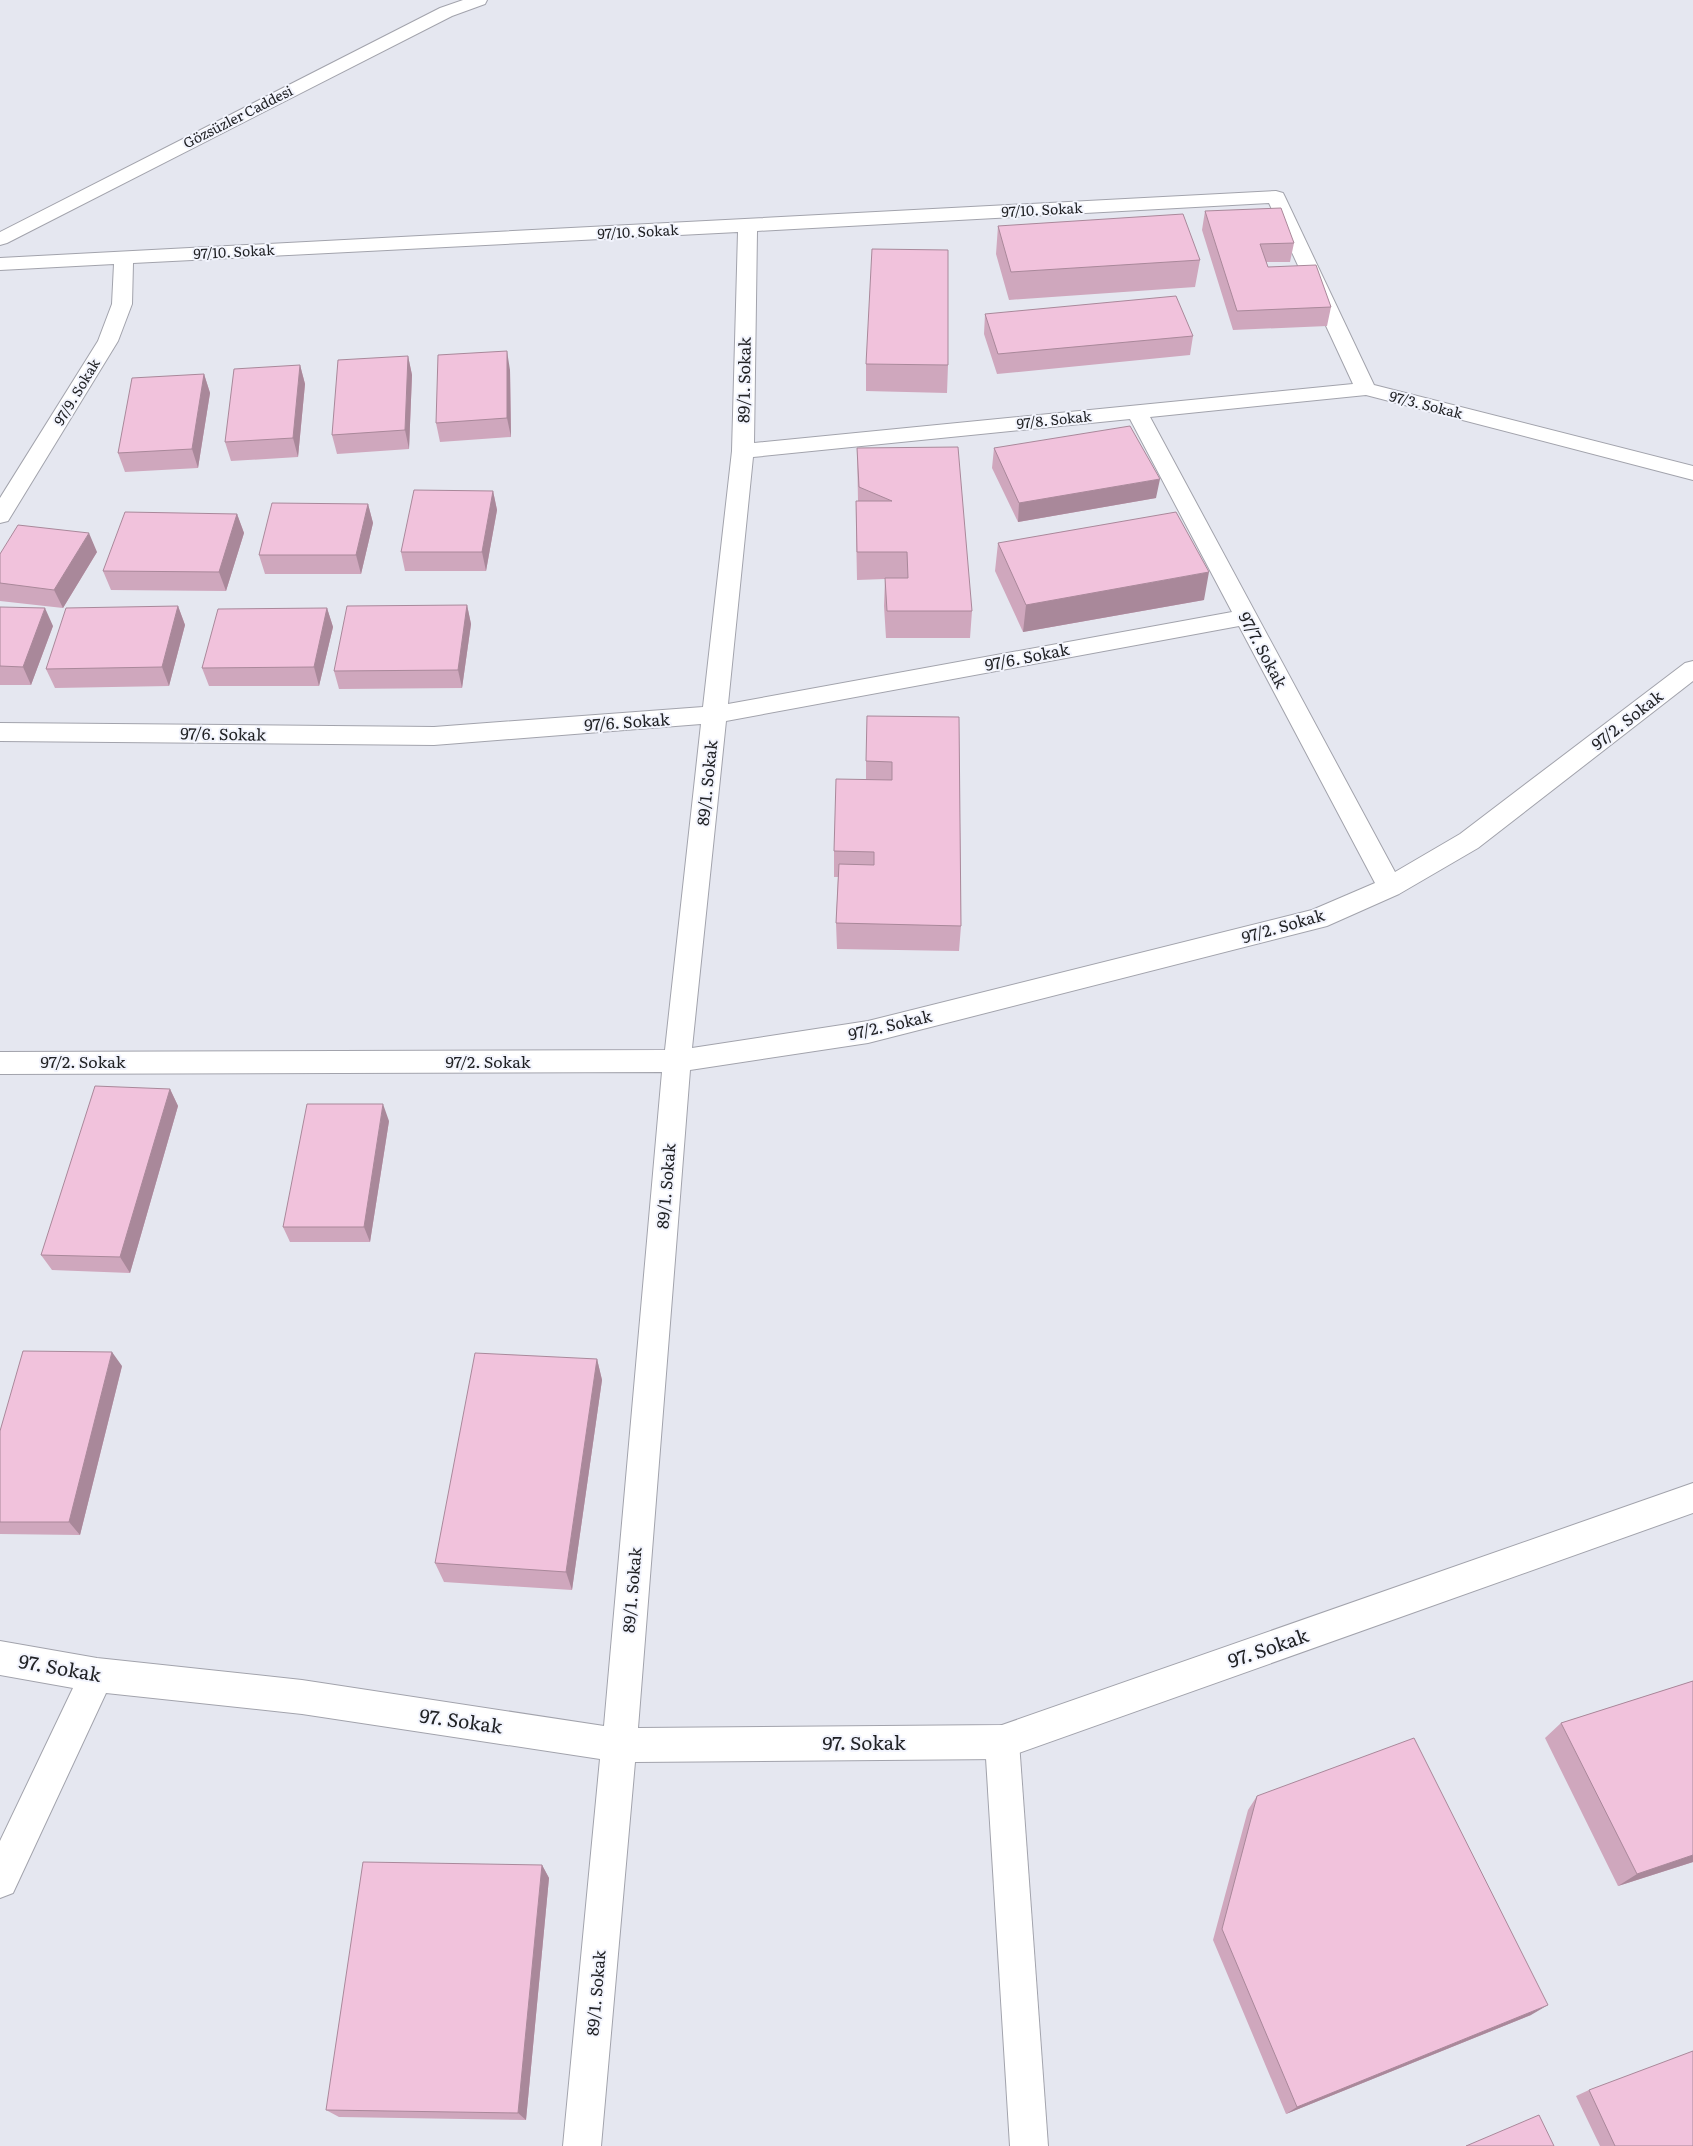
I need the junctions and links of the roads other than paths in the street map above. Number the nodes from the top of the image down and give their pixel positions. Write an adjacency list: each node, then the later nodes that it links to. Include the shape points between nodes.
1 (479, 0): 3 (street, Gözsüzler Caddesi, via 446,12)
2 (748, 226): 4 (street, 97/10. Sokak); 6 (street, 97/10. Sokak, via 1276,197); 8 (street, 89/1. Sokak)
3 (0, 239)
4 (124, 258): 5 (street, 97/10. Sokak); 10 (street, 97/9. Sokak, via 122,304 108,341)
5 (0, 264)
6 (1366, 389): 7 (street, 97/8. Sokak); 9 (street, 97/3. Sokak)
7 (1137, 412): 8 (street, 97/8. Sokak); 11 (street, 97/7. Sokak)
8 (742, 451): 13 (street, 89/1. Sokak)
9 (1693, 473)
10 (0, 516)
11 (1246, 617): 13 (street, 97/6. Sokak); 15 (street, 97/7. Sokak)
12 (1693, 669): 15 (street, 97/2. Sokak, via 1469,841)
13 (714, 716): 14 (street, 97/6. Sokak, via 434,736); 17 (street, 89/1. Sokak)
14 (0, 732)
15 (1390, 887): 17 (street, 97/2. Sokak, via 1318,919 868,1032)
16 (0, 1062): 17 (street, 97/2. Sokak)
17 (677, 1062): 22 (street, 89/1. Sokak)
18 (1692, 1499): 21 (street, 97. Sokak)
19 (0, 1658): 20 (street, 97. Sokak)
20 (97, 1676): 22 (street, 97. Sokak, via 302,1697); 23 (street)
21 (1002, 1742): 22 (street, 97. Sokak); 25 (street)
22 (620, 1744): 24 (street, 89/1. Sokak)
23 (0, 1880)
24 (582, 2146)
25 (1029, 2146)

